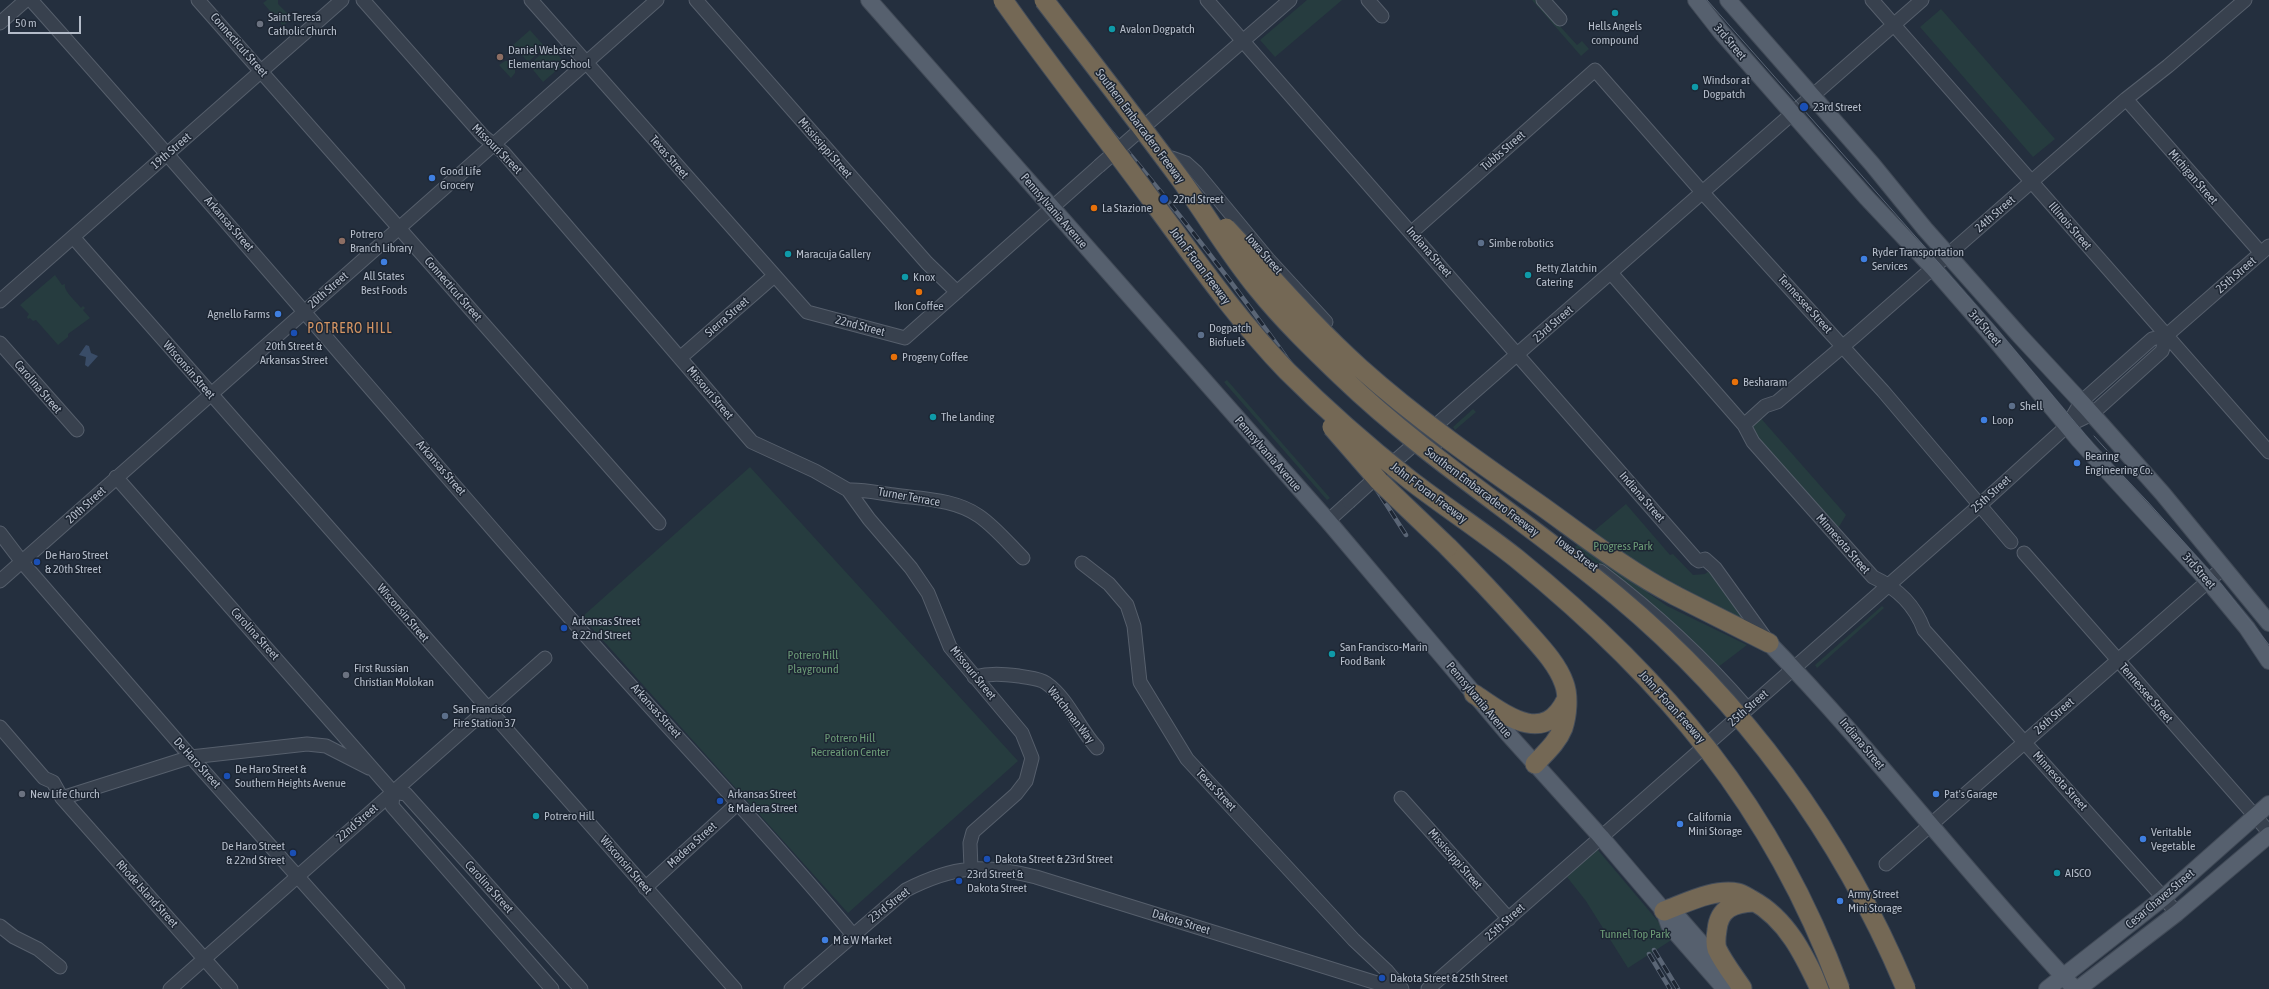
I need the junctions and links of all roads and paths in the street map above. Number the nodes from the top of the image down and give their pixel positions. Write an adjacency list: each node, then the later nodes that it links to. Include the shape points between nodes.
1 (26, 0): 23 (street)
2 (31, 0): 34 (street, Arkansas Street)
3 (198, 0): 28 (street, Connecticut Street)
4 (342, 0): 28 (street, 19th Street)
5 (363, 0): 33 (street, Missouri Street, via 483,136)
6 (531, 0): 26 (street, Texas Street)
7 (657, 0): 26 (street, 20th Street)
8 (696, 0): 47 (street, Mississippi Street, via 927,263)
9 (869, 0): 38 (main road, Pennsylvania Avenue)
10 (1003, 0): 52 (highway, John F Foran Freeway, bridge, via 1201,268)
11 (1044, 0): 35 (highway, Southern Embarcadero Freeway, bridge)
12 (1207, 0): 25 (street, Indiana Street)
13 (1290, 0): 25 (street, 22nd Street)
14 (1368, 0): 21 (street)
15 (1543, 0): 22 (street)
16 (1696, 0): 31 (main road, 3rd Street)
17 (1728, 0): 29 (main road, 3rd Street)
18 (1872, 0): 24 (street, Illinois Street)
19 (1922, 0): 24 (street, 23rd Street)
20 (2245, 0): 30 (street, 24th Street)
21 (1382, 16)
22 (1560, 19)
23 (0, 23)
24 (1894, 24): 29 (street, 23rd Street); 36 (street, Illinois Street)
25 (1243, 41): 32 (street, 22nd Street); 40 (street, Indiana Street)
26 (586, 63): 33 (street, 20th Street); 46 (street, Texas Street)
27 (1595, 70): 37 (street, Tennessee Street); 40 (street, Tubbs Street)
28 (261, 71): 34 (street, 19th Street); 39 (street, Connecticut Street)
29 (1814, 96): 31 (street, 23rd Street); 43 (main road, 3rd Street)
30 (2126, 99): 36 (street, 24th Street); 42 (street, Michigan Street)
31 (1792, 114): 37 (street, 23rd Street); 44 (main road, 3rd Street, via 1866,198)
32 (1142, 129): 38 (street, 22nd Street, bridge); 63 (street, Iowa Street, via 1172,158 1186,163 1196,172 1268,260 1331,328 1349,357)
33 (494, 144): 39 (street, 20th Street); 56 (street, Missouri Street)
34 (167, 154): 41 (street, 19th Street); 49 (street, Arkansas Street)
35 (1182, 182): 81 (highway, bridge, via 1334,343 1390,394 1455,444 1653,584); 133 (highway, Southern Embarcadero Freeway, bridge, via 1258,290 1343,378 1442,463 1615,595 1678,651 1735,711 1789,777 1836,850 1878,926)
36 (2031, 182): 43 (street, 24th Street); 51 (street, Illinois Street)
37 (1703, 192): 45 (street, 23rd Street); 54 (street, Tennessee Street)
38 (1052, 209): 47 (street, 22nd Street); 68 (main road, Pennsylvania Avenue)
39 (399, 228): 49 (street, 20th Street); 69 (street, Connecticut Street)
40 (1412, 232): 55 (street, Indiana Street)
41 (73, 237): 48 (street, 19th Street); 57 (street, Wisconsin Street)
42 (2265, 250): 51 (street, 25th Street)
43 (1948, 255): 44 (street, 24th Street); 58 (main road, 3rd Street, via 2035,354)
44 (1933, 268): 54 (street, 24th Street); 61 (main road, 3rd Street)
45 (1611, 273): 55 (street, 23rd Street); 60 (street, Minnesota Street)
46 (774, 276): 50 (street, Texas Street); 56 (street, Sierra Street)
47 (957, 292): 50 (street, 22nd Street, via 905,338)
48 (0, 301)
49 (305, 310): 57 (street, 20th Street); 100 (street, Arkansas Street, via 578,627)
50 (808, 312)
51 (2167, 335): 58 (street, 25th Street, via 2152,339); 59 (street, 25th Street, via 2162,351); 64 (street, Illinois Street)
52 (1258, 338): 88 (highway, bridge, via 1379,481 1493,593 1535,640 1560,674 1566,688); 132 (highway, John F Foran Freeway, bridge, via 1297,381 1379,455 1514,556 1552,588 1621,652 1680,713 1726,772 1768,838 1808,913)
53 (0, 343): 62 (street, Carolina Street)
54 (1843, 346): 60 (street, 24th Street, via 1777,402 1765,406); 67 (street, Tennessee Street)
55 (1517, 354): 63 (street, 23rd Street); 81 (street, Indiana Street, via 1696,559 1705,559 1715,568)
56 (680, 358): 66 (street, Missouri Street, via 752,442 815,471)
57 (210, 394): 65 (street, 20th Street); 89 (street, Wisconsin Street)
58 (2082, 402): 59 (main road, 3rd Street); 61 (street, 25th Street)
59 (2092, 414): 61 (street, 25th Street); 76 (main road, 3rd Street, via 2163,494)
60 (1744, 425): 79 (street, Minnesota Street, via 1753,442 1873,577)
61 (2067, 426): 67 (street, 25th Street); 78 (main road, 3rd Street)
62 (77, 430)
63 (1424, 436): 68 (street, 23rd Street, bridge); 90 (street, Iowa Street, via 1637,598 1679,636)
64 (2269, 452)
65 (116, 477): 74 (street, 20th Street); 96 (street, Carolina Street)
66 (848, 490): 73 (street, Turner Terrace, via 867,489 892,495 926,498 965,508 979,516); 86 (street, Missouri Street, via 869,519 912,568 928,593 950,647)
67 (1980, 505): 71 (street, Tennessee Street); 79 (street, 25th Street)
68 (1328, 521): 87 (main road, Pennsylvania Avenue)
69 (659, 523)
70 (0, 533): 74 (street, De Haro Street)
71 (2011, 542)
72 (2024, 553): 83 (street, Tennessee Street)
73 (1024, 558)
74 (22, 562): 77 (street, 20th Street); 94 (street, De Haro Street)
75 (1082, 564): 128 (street, Texas Street, via 1109,584 1126,605 1134,626 1140,682 1187,759)
76 (2223, 568): 78 (street, 26th Street); 80 (main road, 3rd Street)
77 (0, 580)
78 (2208, 581): 83 (street, 26th Street); 84 (main road, 3rd Street, via 2247,628)
79 (1888, 584): 85 (street, 25th Street); 92 (street, Minnesota Street, via 1900,593 1918,614 1924,630)
80 (2269, 623)
81 (1769, 642): 85 (main road, Indiana Street)
82 (545, 658): 89 (street, 22nd Street)
83 (2118, 660): 92 (street, 26th Street); 102 (street, Tennessee Street)
84 (2269, 661)
85 (1794, 668): 90 (street, 25th Street); 103 (main road, Indiana Street)
86 (974, 676): 93 (street, Watchman Way, via 992,673 1045,682 1056,692); 107 (street, Missouri Street, via 1022,733 1032,758 1026,781 1016,794 973,832 970,843)
87 (1474, 694): 88 (highway, via 1508,717 1526,724 1535,724 1554,716); 95 (main road, Pennsylvania Avenue)
88 (1566, 700): 95 (highway, via 1563,728 1556,741)
89 (488, 708): 97 (street, 22nd Street); 109 (street, Wisconsin Street)
90 (1747, 708): 105 (street, 25th Street)
91 (0, 727): 98 (street, Rhode Island Street, via 44,778 46,786 54,795)
92 (2025, 742): 103 (street, 26th Street); 110 (street, Minnesota Street)
93 (1097, 748)
94 (191, 756): 96 (street, via 307,744 326,746); 98 (street); 108 (street, De Haro Street)
95 (1535, 764): 105 (main road, Pennsylvania Avenue)
96 (378, 772): 97 (street, Carolina Street)
97 (393, 792): 108 (street, 22nd Street); 123 (street, Carolina Street, via 392,806); 124 (street, Carolina Street, via 406,794)
98 (62, 798): 117 (street, Rhode Island Street)
99 (1401, 798): 114 (street, Mississippi Street)
100 (738, 803): 109 (street, Madera Street); 116 (street, Arkansas Street)
101 (2269, 804): 102 (main road, Cesar Chavez Street)
102 (2256, 817): 104 (street, Tennessee Street); 110 (main road, Cesar Chavez Street)
103 (1930, 825): 106 (street, 26th Street); 119 (main road, Indiana Street)
104 (2269, 834): 113 (main road, Cesar Chavez Street)
105 (1601, 837): 112 (main road, Pennsylvania Avenue); 114 (street, 25th Street)
106 (1886, 864)
107 (971, 868): 116 (street, 23rd Street, via 945,873 906,890); 127 (street, Dakota Street, via 996,869 1036,877 1380,984)
108 (297, 876): 117 (street, 22nd Street); 122 (street, De Haro Street)
109 (645, 888): 125 (street, Wisconsin Street)
110 (2163, 898): 113 (street, Minnesota Street); 119 (main road, Cesar Chavez Street)
111 (1758, 904): 112 (highway, via 1739,893 1721,894); 130 (highway, via 1738,903 1730,906 1718,922 1717,948); 131 (highway, via 1793,938)
112 (1664, 910): 130 (main road, Pennsylvania Avenue, via 1678,917)
113 (2177, 913): 136 (main road, Cesar Chavez Street)
114 (1509, 919): 129 (street, 25th Street)
115 (0, 926): 118 (street, via 14,937 38,949)
116 (853, 935): 126 (street, 23rd Street)
117 (204, 958): 120 (street, 22nd Street); 121 (street, Rhode Island Street)
118 (60, 967)
119 (2063, 977): 134 (main road, Cesar Chavez Street); 135 (main road, Indiana Street)
120 (170, 989)
121 (231, 989)
122 (398, 989)
123 (552, 989)
124 (581, 989)
125 (735, 989)
126 (791, 989)
127 (1387, 989)
128 (1402, 989)
129 (1428, 989)
130 (1736, 989)
131 (1820, 989)
132 (1840, 989)
133 (1906, 989)
134 (2047, 989)
135 (2075, 989)
136 (2078, 989)

